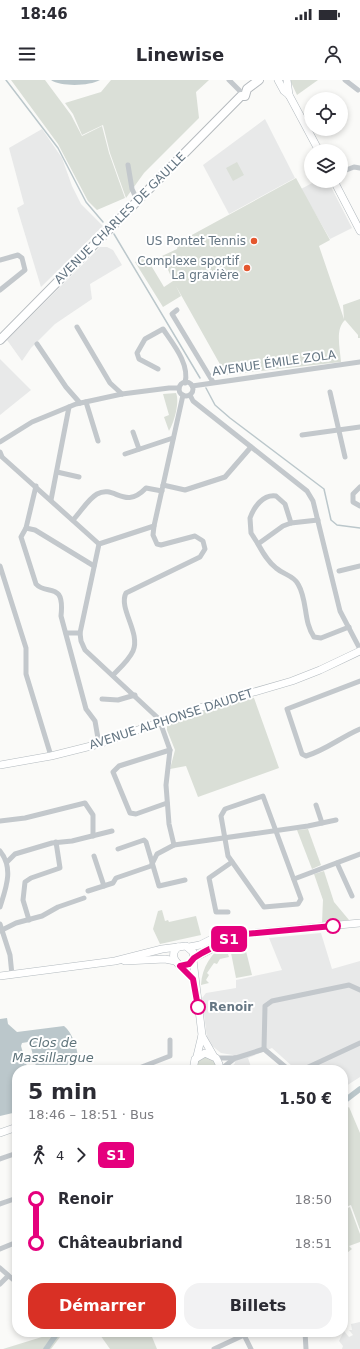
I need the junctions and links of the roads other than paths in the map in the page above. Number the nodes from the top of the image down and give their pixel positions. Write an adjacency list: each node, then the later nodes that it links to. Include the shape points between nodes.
1 (229, 80): 7 (street)
2 (259, 80): 7 (main road, AVENUE CHARLES DE GAULLE)
3 (278, 80): 8 (main road)
4 (287, 80): 8 (main road)
5 (345, 80): 6 (street)
6 (358, 90)
7 (242, 93): 14 (main road, AVENUE CHARLES DE GAULLE)
8 (289, 95): 9 (main road)
9 (314, 144)
10 (128, 165): 14 (street, via 132,189)
11 (360, 168): 12 (street)
12 (348, 169)
13 (338, 188): 15 (main road)
14 (138, 200): 20 (main road, AVENUE CHARLES DE GAULLE)
15 (360, 231)
16 (0, 260): 17 (street, via 18,255 22,258 25,270)
17 (0, 290)
18 (177, 310): 24 (street, via 172,314)
19 (77, 327): 29 (street, via 110,382)
20 (0, 340)
21 (37, 344): 32 (street, via 66,387)
22 (360, 362): 24 (street, AVENUE ÉMILE ZOLA)
23 (158, 369): 25 (street, via 139,359 137,353 146,339 163,329 183,362)
24 (213, 382): 26 (street, AVENUE ÉMILE ZOLA)
25 (185, 383): 26 (street); 27 (street)
26 (192, 386): 30 (street)
27 (179, 388): 29 (street); 31 (street)
28 (330, 392): 35 (street)
29 (122, 394): 32 (street)
30 (190, 394): 31 (street); 41 (street, via 193,401)
31 (183, 395): 38 (street)
32 (83, 402): 33 (street); 40 (street)
33 (69, 407): 39 (street, via 32,422); 46 (street)
34 (360, 427): 35 (street)
35 (340, 430): 37 (street); 45 (street)
36 (133, 432): 42 (street)
37 (302, 435)
38 (173, 438): 42 (street); 48 (street)
39 (0, 442)
40 (98, 442)
41 (251, 447): 48 (street, via 225,477 185,490); 55 (street, via 307,491 313,501)
42 (139, 449): 44 (street)
43 (0, 452): 49 (street, via 2,457)
44 (125, 454)
45 (346, 457)
46 (57, 472): 47 (street); 52 (street)
47 (79, 477)
48 (163, 485): 51 (street)
49 (36, 486): 52 (street); 58 (street)
50 (360, 487): 53 (street, via 353,494 353,502)
51 (162, 491): 54 (street, via 146,488 132,498 105,492 96,495); 57 (street)
52 (51, 500): 54 (street)
53 (360, 506)
54 (73, 520): 59 (street)
55 (318, 520): 56 (street); 65 (street, via 340,611)
56 (291, 523): 60 (street, via 276,530); 60 (street, via 282,500 276,496 261,500 250,518 251,532)
57 (154, 526): 59 (street); 69 (street, via 153,535 157,544 162,545 195,536 203,541 205,549 200,557 126,593 124,602 135,641 134,650)
58 (26, 528): 62 (street, via 35,530); 66 (street, via 21,537 36,584 38,587 55,590 58,593)
59 (99, 544): 62 (street)
60 (258, 544): 65 (street, via 273,565 297,582 314,637 321,638)
61 (0, 566): 77 (street, via 26,648 26,674)
62 (94, 566): 67 (street)
63 (360, 566): 64 (street)
64 (339, 571)
65 (349, 627): 68 (street)
66 (66, 633): 67 (street); 75 (street, via 86,709 94,720)
67 (80, 633): 69 (street, via 85,650)
68 (360, 650): 73 (main road, AVENUE ALPHONSE DAUDET, via 292,681)
69 (113, 675): 71 (street)
70 (360, 681): 74 (street, via 287,709 302,754 306,756)
71 (135, 695): 72 (street, via 118,700); 73 (street)
72 (102, 699)
73 (160, 722): 75 (main road, AVENUE ALPHONSE DAUDET); 76 (street)
74 (360, 729)
75 (99, 744): 77 (main road, AVENUE ALPHONSE DAUDET)
76 (170, 750): 79 (street, via 166,785); 79 (street, via 119,766 113,772 130,813 136,814)
77 (51, 756): 78 (main road, AVENUE ALPHONSE DAUDET)
78 (0, 765)
79 (167, 803): 89 (street)
80 (316, 805): 83 (street)
81 (336, 820): 83 (street)
82 (0, 821): 86 (street, via 25,818 84,803 93,815)
83 (322, 823): 84 (street)
84 (275, 830): 87 (street); 87 (street, via 263,796 225,809 222,816); 98 (street)
85 (112, 831): 86 (street)
86 (93, 836): 88 (street, via 72,842)
87 (225, 838): 89 (street); 96 (street, via 228,856)
88 (56, 842): 94 (street, via 15,854); 108 (street, via 60,868 25,882 23,900)
89 (174, 845): 95 (street, via 157,854)
90 (118, 849): 95 (street, via 144,840)
91 (0, 851): 94 (street)
92 (360, 854): 97 (street)
93 (94, 856): 102 (street)
94 (7, 862): 100 (street)
95 (153, 862): 99 (street, via 159,886); 102 (street, via 151,866 116,878 113,883)
96 (232, 862): 98 (street, via 264,907 298,904 301,899); 107 (street, via 209,878 216,912)
97 (337, 863): 98 (street); 104 (street)
98 (294, 879)
99 (185, 880)
100 (7, 881): 101 (street); 106 (street)
101 (0, 883)
102 (104, 886): 103 (street)
103 (88, 891)
104 (352, 896)
105 (84, 898): 108 (street)
106 (0, 907)
107 (228, 912)
108 (29, 920): 111 (street)
109 (360, 923): 112 (main road)
110 (0, 924): 111 (street)
111 (1, 931): 118 (street, via 10,956)
112 (245, 934): 114 (main road, via 214,938); 115 (main road, via 227,940)
113 (178, 947): 114 (main road); 116 (main road); 117 (main road, via 173,955)
114 (189, 947): 115 (main road, via 193,952)
115 (193, 959): 117 (main road, via 189,964); 120 (main road)
116 (115, 961): 117 (main road, via 165,959); 118 (main road)
117 (178, 963): 120 (main road, via 190,975)
118 (12, 974): 119 (main road)
119 (0, 976)
120 (196, 987): 122 (main road)
121 (360, 990): 125 (street, via 349,985 272,1001 266,1006)
122 (202, 1035): 126 (main road); 127 (main road)
123 (170, 1040): 129 (street, via 170,1056)
124 (360, 1043): 134 (street)
125 (264, 1049): 128 (street); 133 (street)
126 (197, 1056): 127 (main road, via 205,1053); 130 (main road)
127 (214, 1056): 128 (street); 131 (main road)
128 (236, 1058): 132 (street)
129 (147, 1065)
130 (194, 1065)
131 (219, 1065)
132 (227, 1065)
133 (284, 1065)
134 (313, 1065)
135 (12, 1129): 136 (main road)
136 (0, 1133)
137 (12, 1155): 138 (street)
138 (0, 1159)
139 (12, 1200): 140 (street)
140 (0, 1204)
141 (12, 1244): 142 (street)
142 (0, 1249)
143 (0, 1268): 144 (street)
144 (8, 1276): 145 (street); 146 (street)
145 (12, 1279)
146 (0, 1284)
147 (240, 1337): 150 (street)
148 (245, 1337): 151 (street)
149 (305, 1337): 152 (street)
150 (214, 1349)
151 (251, 1349)
152 (306, 1349)

